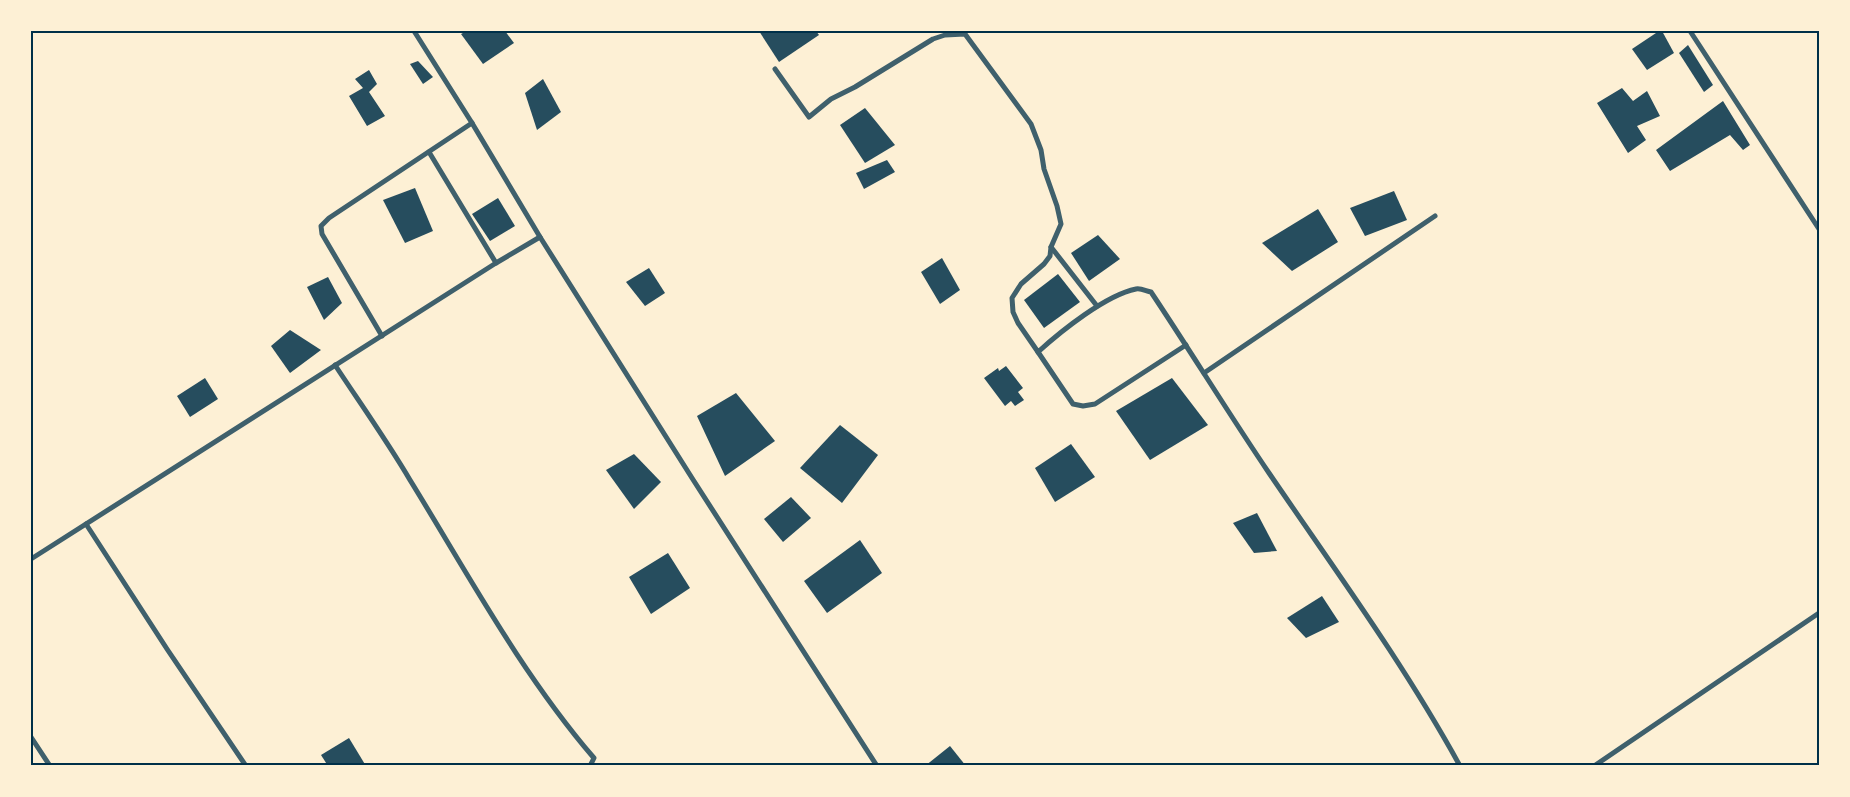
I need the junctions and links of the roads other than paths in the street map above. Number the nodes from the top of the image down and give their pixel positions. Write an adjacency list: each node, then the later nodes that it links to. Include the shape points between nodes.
1 (414, 31): 4 (street)
2 (1690, 31): 7 (street)
3 (775, 69): 9 (street, via 809,117 831,99 933,39 965,34 1031,124 1061,224)
4 (472, 123): 5 (street); 8 (street)
5 (429, 152): 10 (street); 12 (street, via 321,226 322,234)
6 (1435, 216): 16 (street)
7 (1819, 229)
8 (540, 237): 10 (street); 24 (street)
9 (1051, 247): 11 (street); 14 (street, via 1050,256 1044,264 1021,284 1012,298 1018,323)
10 (496, 263): 12 (street)
11 (1097, 306): 13 (street, via 1138,288 1151,292); 14 (street)
12 (382, 336): 15 (street)
13 (1186, 345): 14 (street, via 1095,404 1083,406 1073,404); 16 (street)
14 (1038, 352)
15 (335, 365): 17 (street); 23 (street, via 410,478 534,681 594,758)
16 (1204, 373): 25 (street, via 1403,668)
17 (86, 524): 18 (street); 22 (street)
18 (31, 559)
19 (1819, 613): 26 (street)
20 (31, 737): 21 (street)
21 (50, 766)
22 (246, 766)
23 (590, 766)
24 (877, 766)
25 (1460, 766)
26 (1594, 766)

